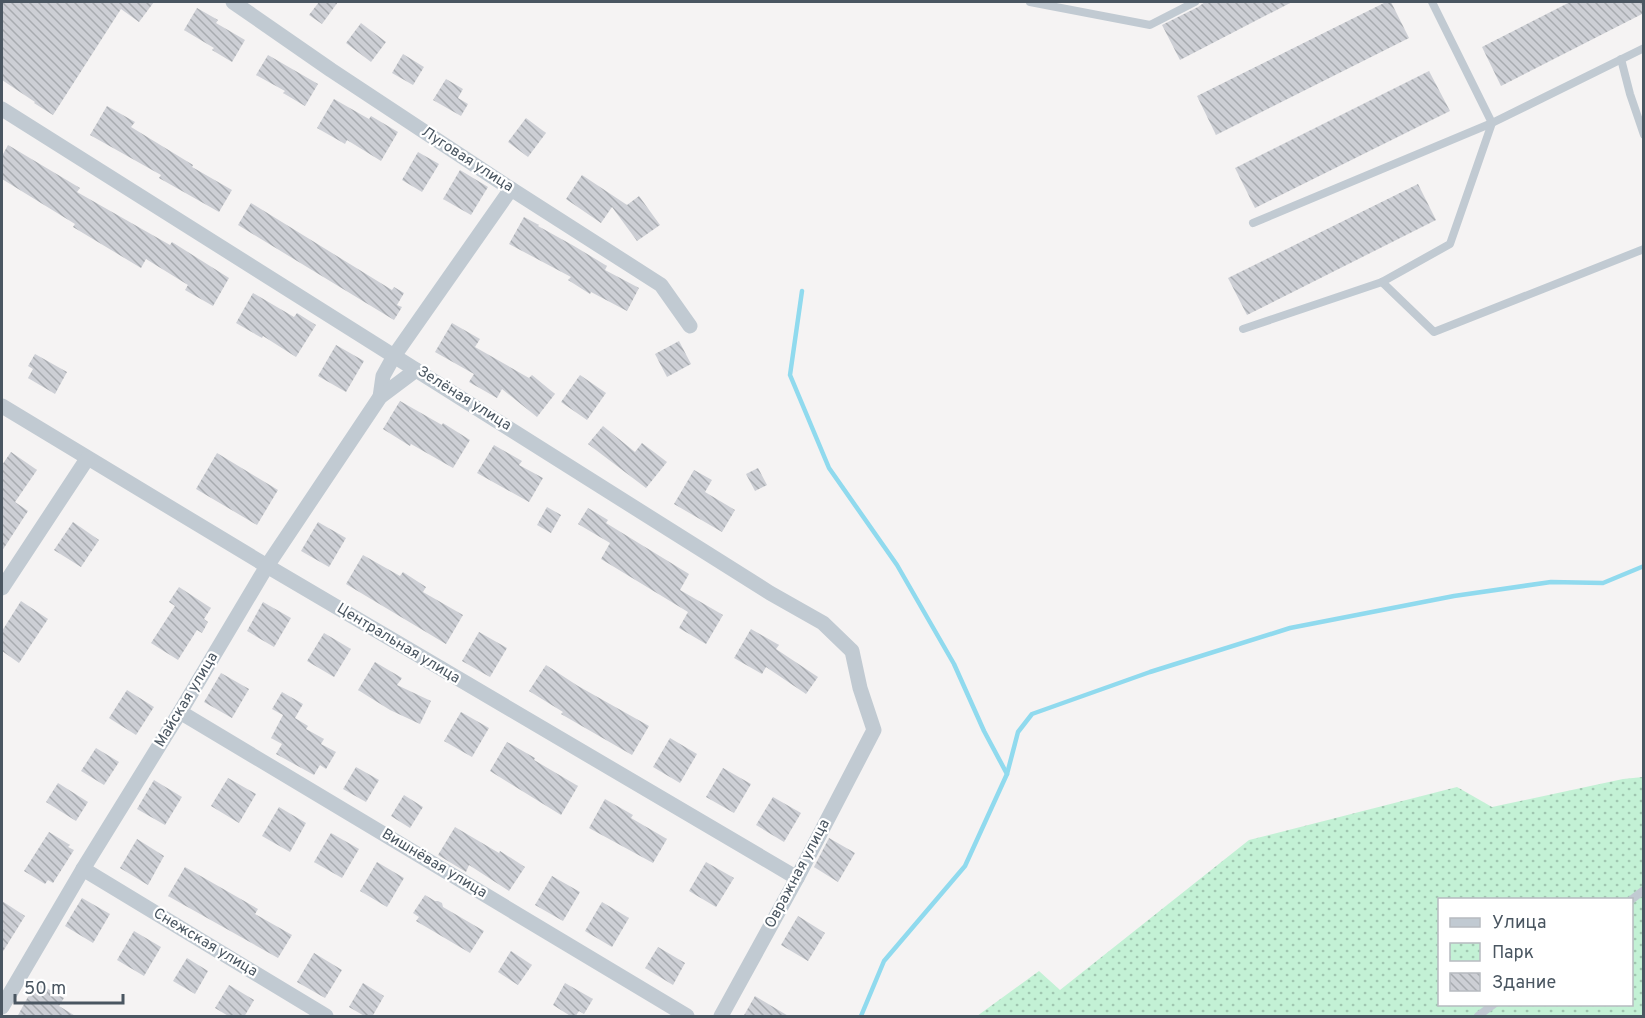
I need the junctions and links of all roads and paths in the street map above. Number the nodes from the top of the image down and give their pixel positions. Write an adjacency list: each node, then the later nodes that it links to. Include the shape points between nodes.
1 (233, 2): 10 (street, Луговая улица)
2 (1030, 2): 3 (lane, via 1150,25)
3 (1195, 2)
4 (1432, 2): 8 (lane)
5 (1644, 48): 6 (lane)
6 (1621, 59): 8 (lane); 9 (lane)
7 (2, 109): 16 (street, Зелёная улица)
8 (1492, 123): 11 (lane); 13 (lane, via 1450,244)
9 (1644, 135)
10 (511, 189): 14 (street, Луговая улица, via 661,285); 16 (street)
11 (1253, 223)
12 (1644, 249): 13 (lane, via 1434,332)
13 (1382, 282): 15 (lane)
14 (690, 326)
15 (1243, 329)
16 (394, 356): 17 (street, Зелёная улица); 18 (street, via 383,376)
17 (416, 370): 18 (street); 24 (street, Зелёная улица, via 823,623 852,651)
18 (380, 397): 21 (street, Майская улица)
19 (2, 406): 20 (street, Центральная улица)
20 (87, 459): 21 (street, Центральная улица); 22 (street)
21 (267, 566): 23 (street, Майская улица); 26 (street, Центральная улица)
22 (2, 588)
23 (180, 712): 25 (street, Майская улица); 30 (street, Вишнёвая улица)
24 (874, 730): 26 (street, Овражная улица)
25 (83, 869): 28 (street, Майская улица); 29 (street, Снежская улица)
26 (797, 878): 31 (street, Овражная улица)
27 (1493, 1006): 32 (lane)
28 (2, 1007)
29 (326, 1017)
30 (687, 1017)
31 (721, 1017)
32 (1478, 1017)

